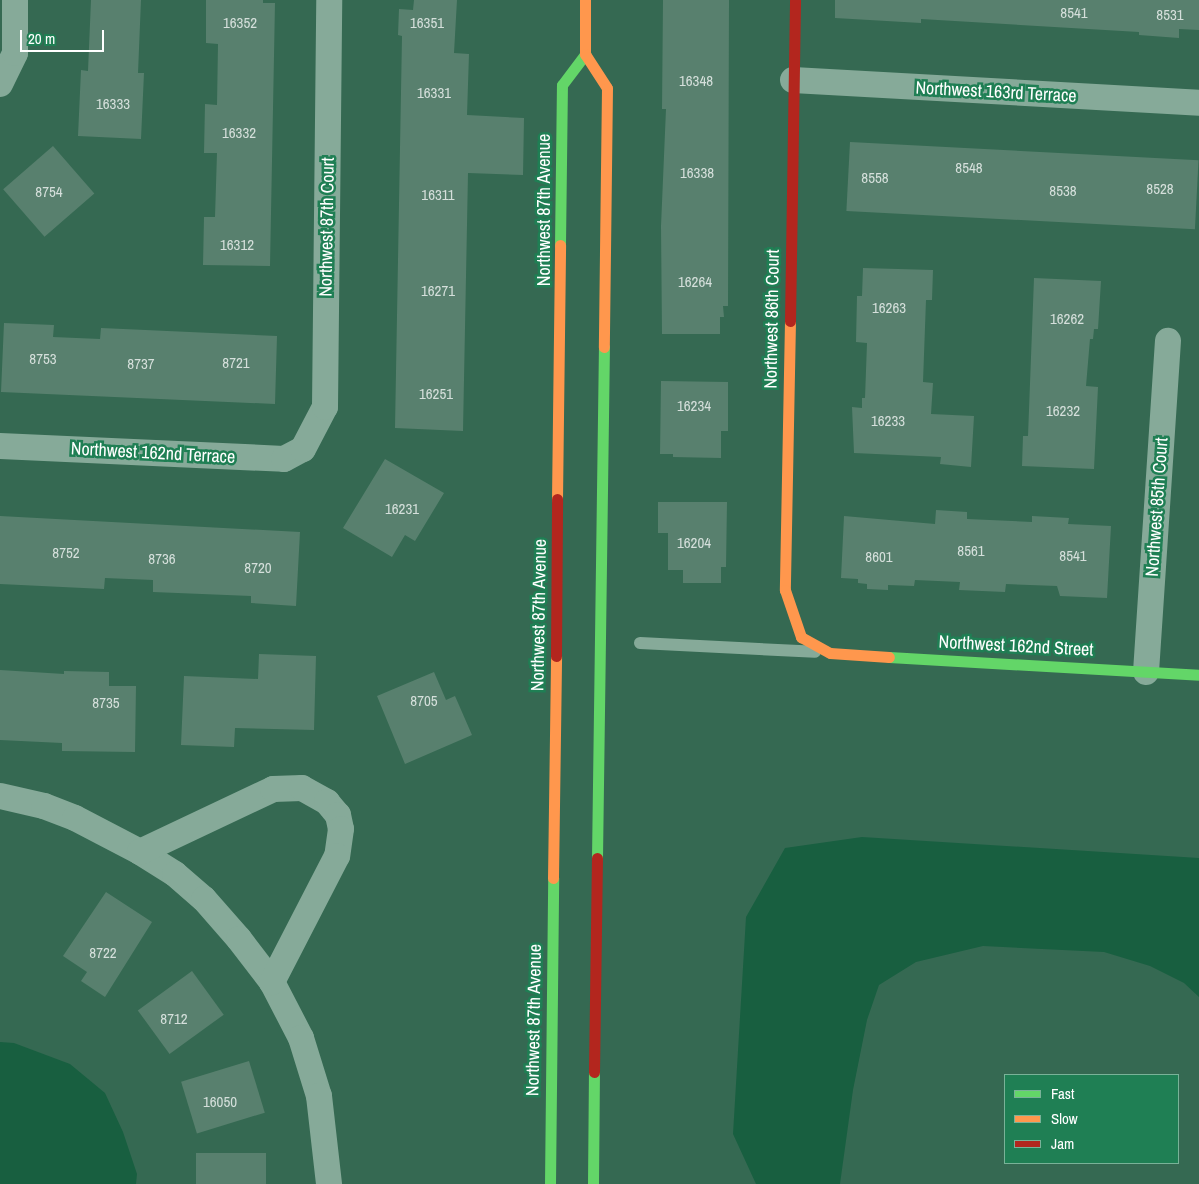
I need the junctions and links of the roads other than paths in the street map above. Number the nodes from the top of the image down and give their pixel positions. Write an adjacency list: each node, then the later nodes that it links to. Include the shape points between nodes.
1 (15, 0): 7 (street, via 15,52)
2 (329, 0): 11 (street, Northwest 87th Court, via 325,407)
3 (585, 0): 5 (street)
4 (795, 0): 6 (street, Northwest 86th Court)
5 (585, 54): 21 (street, Northwest 87th Avenue, via 562,85); 22 (street, via 607,88)
6 (793, 80): 8 (street, Northwest 163rd Terrace); 12 (street, Northwest 86th Court, via 785,590)
7 (0, 84)
8 (1199, 103)
9 (1168, 342): 15 (street, Northwest 85th Court)
10 (0, 446): 11 (street, Northwest 162nd Terrace, via 284,459)
11 (302, 449)
12 (801, 637): 14 (street, Northwest 162nd Street)
13 (640, 643): 14 (lane, Northwest 162nd Street)
14 (830, 653): 15 (street, Northwest 162nd Street)
15 (1146, 672): 16 (street, Northwest 162nd Street)
16 (1199, 675)
17 (0, 796): 18 (street, via 44,806 75,818)
18 (140, 852): 19 (street, via 176,874 204,899); 19 (street, via 273,789 302,788 327,802 338,816 341,829 337,856)
19 (272, 982): 20 (street, via 301,1038 319,1096)
20 (329, 1184)
21 (550, 1184)
22 (593, 1184)

